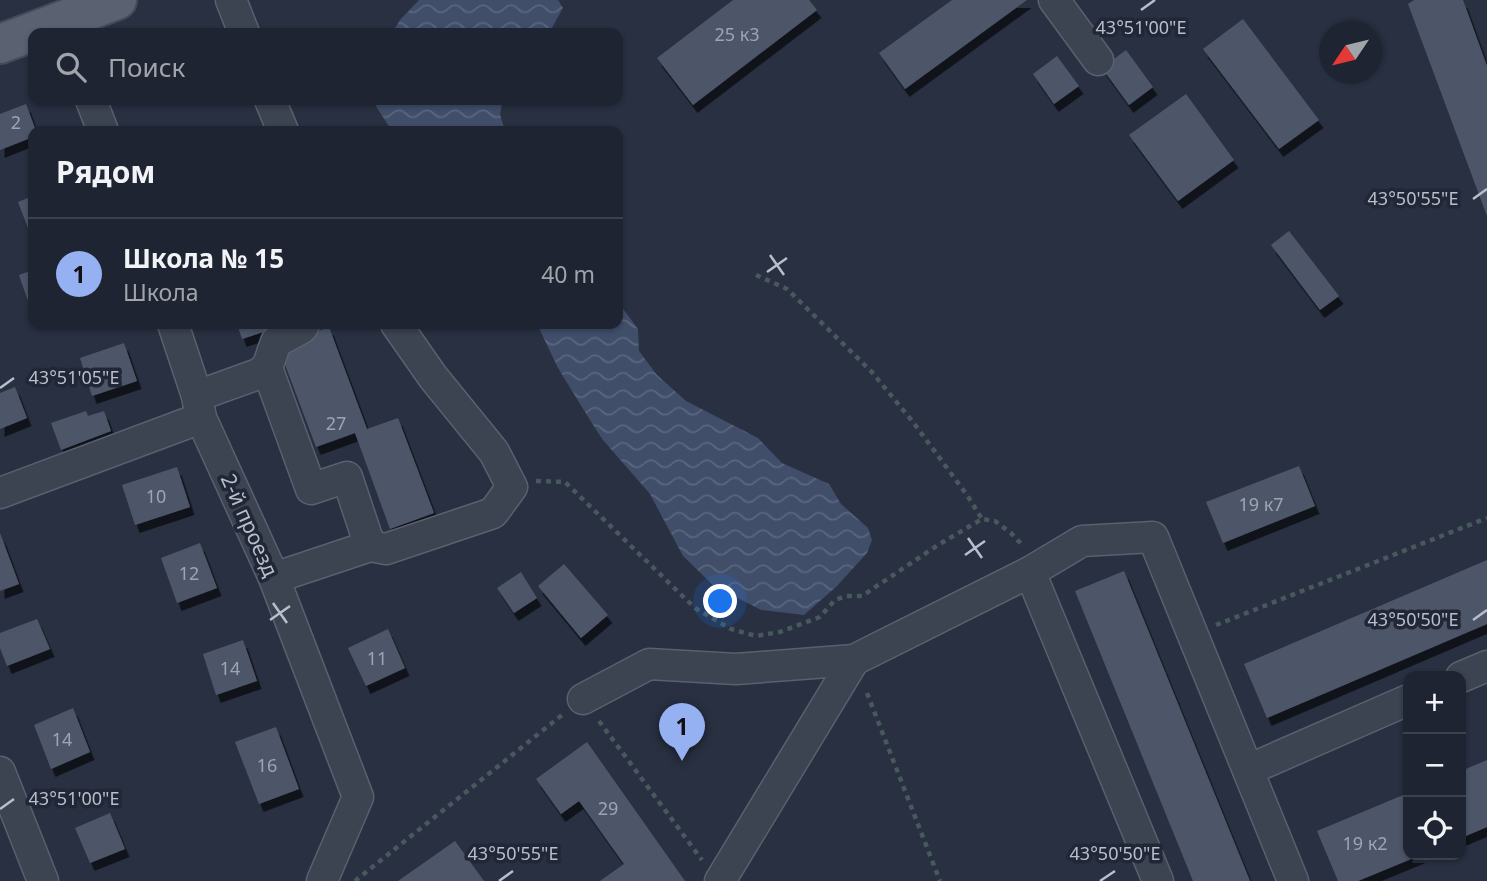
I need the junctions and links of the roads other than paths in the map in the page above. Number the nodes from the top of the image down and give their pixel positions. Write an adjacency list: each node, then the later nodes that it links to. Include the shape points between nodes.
1 (117, 0): 4 (main road)
2 (231, 0): 5 (street)
3 (1054, 0): 8 (street)
4 (65, 27)
5 (242, 28)
6 (28, 37): 7 (main road)
7 (0, 44)
8 (1098, 60)
9 (94, 105): 11 (street)
10 (272, 105): 12 (street)
11 (101, 126)
12 (281, 126)
13 (175, 329): 17 (street, 2-й проезд)
14 (300, 329): 16 (street, via 276,342)
15 (399, 329): 19 (street, via 494,452 512,487 493,513 386,549)
16 (267, 368): 17 (street); 19 (street, via 311,489 347,477)
17 (199, 407): 18 (street); 21 (street, 2-й проезд)
18 (0, 493)
19 (370, 546): 21 (street)
20 (1034, 569): 22 (street); 27 (street, via 1082,541 1153,537); 32 (street)
21 (274, 578): 31 (street, 2-й проезд, via 358,797)
22 (854, 660): 25 (street, via 736,669 649,664); 29 (street)
23 (1487, 666): 24 (street)
24 (1466, 675)
25 (583, 699)
26 (1403, 702): 27 (street)
27 (1248, 770): 33 (street)
28 (0, 772): 30 (street)
29 (715, 876)
30 (43, 881)
31 (322, 881)
32 (1158, 881)
33 (1293, 881)

